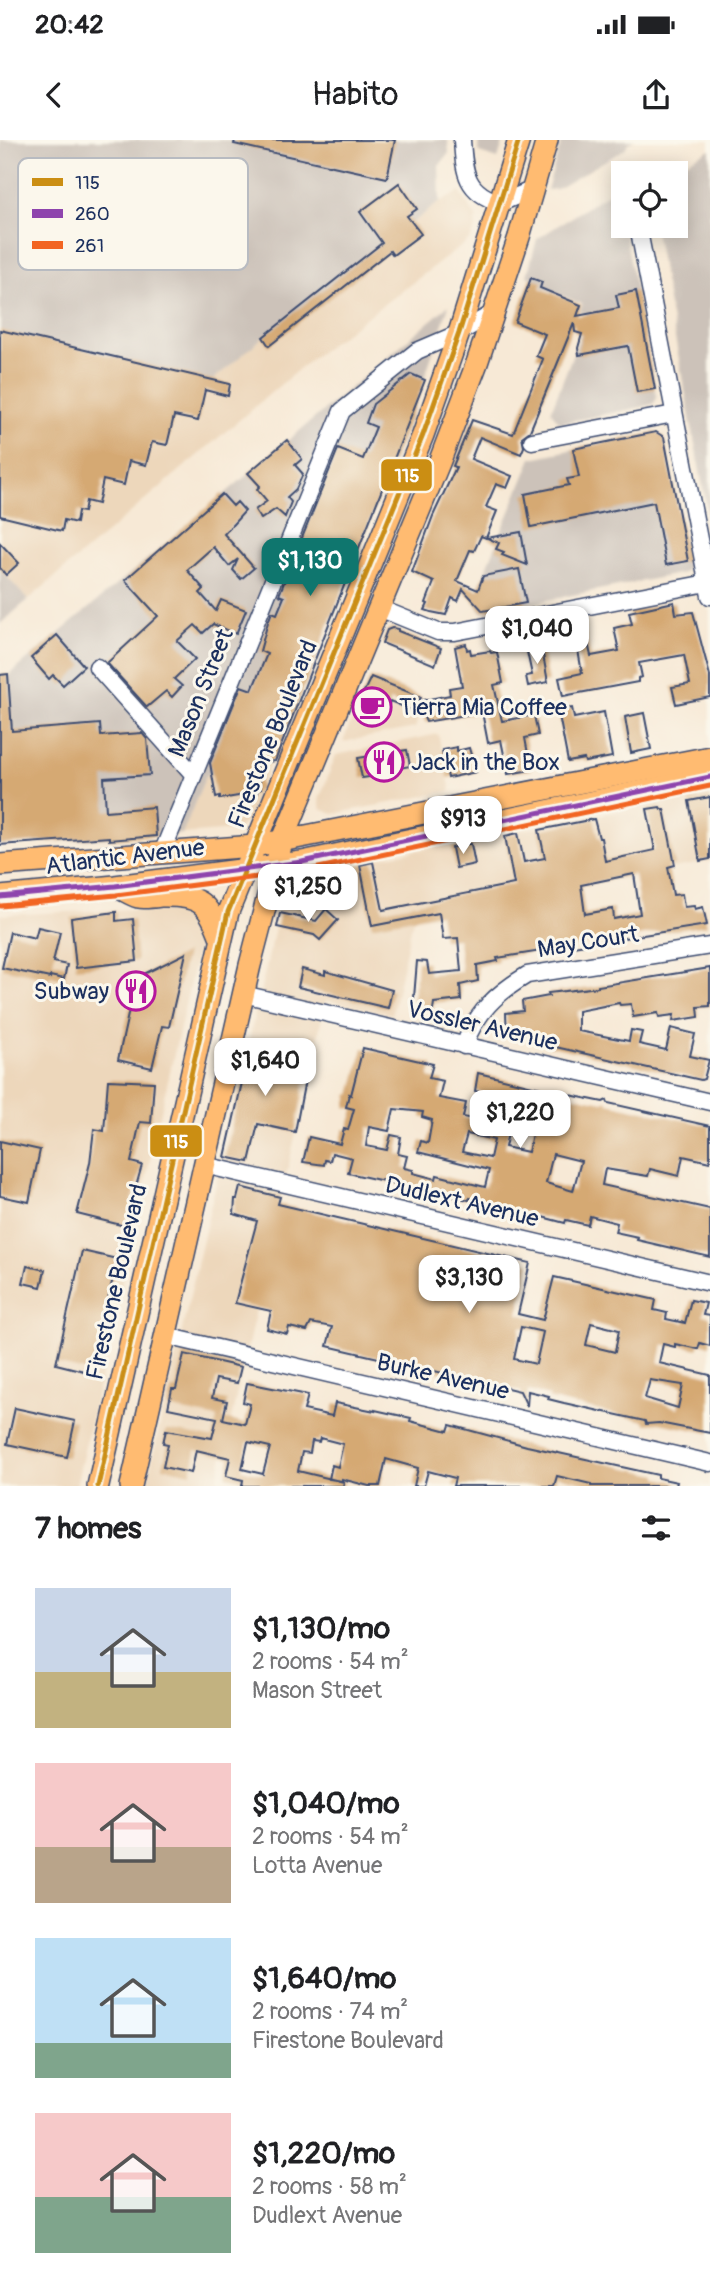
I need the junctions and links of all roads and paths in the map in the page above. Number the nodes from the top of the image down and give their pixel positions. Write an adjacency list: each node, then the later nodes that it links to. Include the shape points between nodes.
1 (462, 140): 5 (street, via 471,185 486,199)
2 (519, 140): 5 (main road, Firestone Boulevard)
3 (547, 140): 4 (main road, Firestone Boulevard)
4 (533, 188): 5 (street); 7 (main road, Firestone Boulevard)
5 (500, 203): 8 (main road, Firestone Boulevard)
6 (640, 238): 9 (street)
7 (495, 312): 8 (street, Mason Street); 13 (main road, Firestone Boulevard)
8 (459, 333): 11 (main road, Firestone Boulevard); 16 (street, Mason Street, via 417,351 342,411)
9 (674, 414): 10 (street); 12 (street)
10 (532, 442)
11 (388, 523): 13 (main road, via 386,554 374,586); 19 (main road, Firestone Boulevard)
12 (709, 589): 13 (street, via 455,632 438,632)
13 (379, 608): 18 (main road, Firestone Boulevard)
14 (97, 667): 16 (street)
15 (710, 757): 18 (main road, Atlantic Avenue)
16 (193, 774): 20 (street, Mason Street)
17 (710, 777): 22 (main road, Atlantic Avenue)
18 (282, 842): 19 (main road, Atlantic Avenue); 22 (main road, Firestone Boulevard)
19 (255, 846): 20 (main road, Atlantic Avenue); 23 (main road, Firestone Boulevard)
20 (162, 853): 21 (main road, Atlantic Avenue)
21 (0, 865)
22 (275, 866): 23 (main road, Atlantic Avenue); 28 (main road, Firestone Boulevard)
23 (245, 868): 24 (main road, Atlantic Avenue); 26 (main road, Firestone Boulevard)
24 (115, 886): 25 (main road, Atlantic Avenue); 26 (main road, via 139,897 193,897 204,904)
25 (0, 897)
26 (221, 939): 35 (main road, Firestone Boulevard)
27 (710, 946): 29 (street, May Court, via 527,975 482,1012)
28 (243, 995): 29 (street, Vossler Avenue); 31 (main road, Firestone Boulevard)
29 (464, 1046): 30 (street, Vossler Avenue)
30 (710, 1102)
31 (204, 1165): 32 (street, Dudlext Avenue); 33 (main road, Firestone Boulevard)
32 (710, 1283)
33 (166, 1336): 34 (street, Burke Avenue); 36 (main road, Firestone Boulevard)
34 (710, 1463)
35 (98, 1486)
36 (131, 1486)

